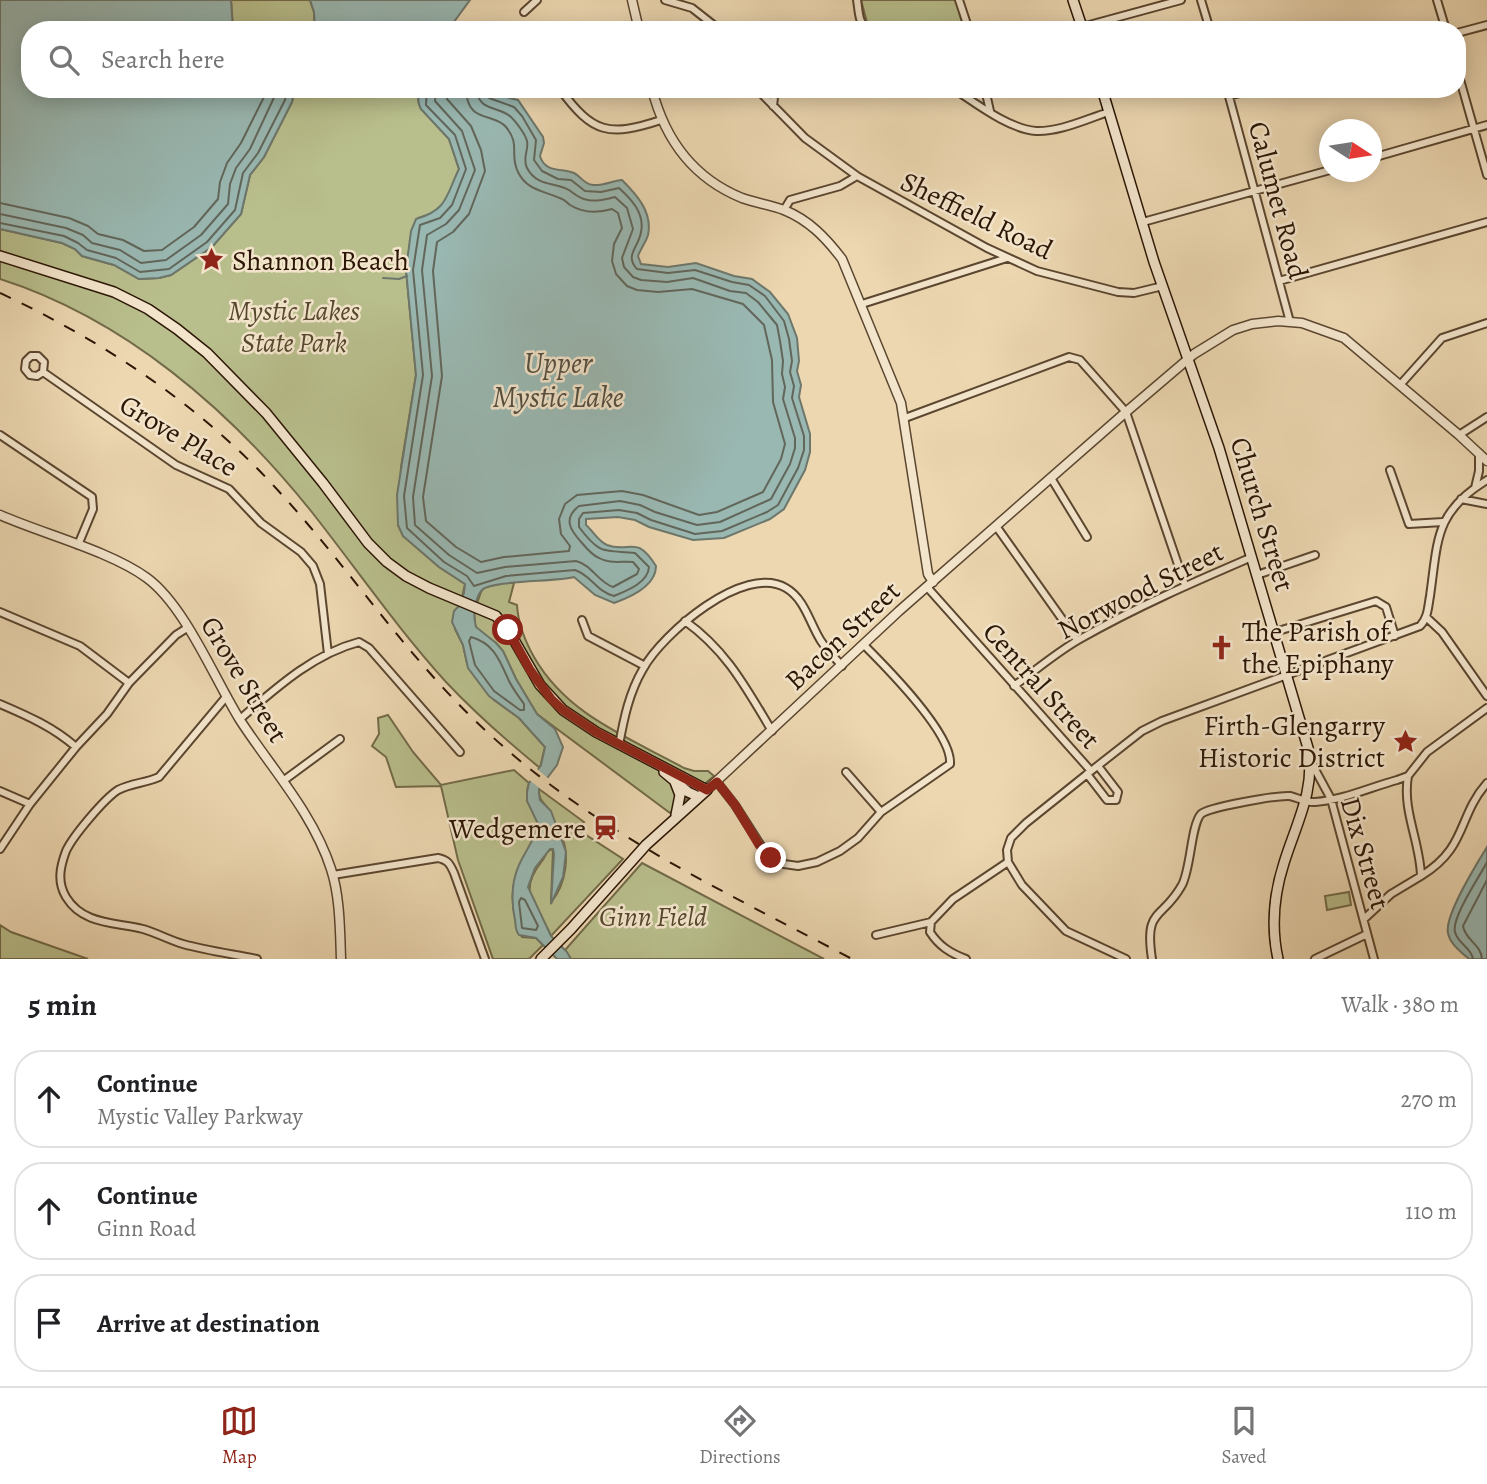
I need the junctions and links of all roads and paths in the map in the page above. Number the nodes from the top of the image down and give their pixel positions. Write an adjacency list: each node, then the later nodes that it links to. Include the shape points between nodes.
1 (537, 0): 10 (street)
2 (632, 0): 11 (street)
3 (665, 0): 12 (street, via 692,8)
4 (857, 0): 13 (street)
5 (959, 0): 14 (street)
6 (1073, 0): 15 (main road)
7 (1181, 0): 16 (street)
8 (1201, 0): 17 (street)
9 (1437, 0): 18 (street)
10 (524, 12)
11 (637, 21)
12 (709, 21)
13 (861, 21)
14 (965, 21)
15 (1080, 21)
16 (1109, 21)
17 (1207, 21)
18 (1443, 21)
19 (1487, 25): 20 (street)
20 (1466, 31)
21 (566, 98): 33 (street, via 598,127 623,130)
22 (655, 98): 33 (street)
23 (765, 98): 30 (street, Sheffield Road)
24 (774, 98): 30 (street)
25 (969, 98): 31 (street)
26 (987, 98): 31 (street)
27 (1105, 98): 32 (main road, Church Street)
28 (1229, 98): 40 (street, Calumet Road)
29 (1465, 98): 35 (street)
30 (773, 106): 39 (street, Sheffield Road, via 805,138)
31 (990, 111): 32 (street, via 1037,131)
32 (1109, 112): 42 (main road, Church Street)
33 (661, 120): 41 (street, via 701,174 743,198)
34 (1487, 125): 35 (street)
35 (1474, 129): 36 (street); 38 (street)
36 (1382, 155)
37 (1319, 173): 40 (street)
38 (1487, 175)
39 (857, 176): 41 (street, via 840,186 790,200); 45 (street, Sheffield Road)
40 (1254, 190): 42 (street); 46 (street, Calumet Road)
41 (784, 210): 48 (street, via 827,240 850,273)
42 (1143, 222): 47 (main road, Church Street)
43 (1487, 222): 46 (street)
44 (0, 256): 99 (main road, via 114,292 177,329 266,413 377,553 415,581 496,616 551,699)
45 (1007, 258): 47 (street, Sheffield Road, via 1056,277 1118,292); 48 (street)
46 (1279, 281): 49 (street, Calumet Road)
47 (1163, 286): 51 (main road, Church Street)
48 (862, 304): 55 (street)
49 (1290, 322): 51 (street, Bacon Street, via 1233,330); 53 (street, Bacon Street, via 1344,338)
50 (1487, 323): 53 (street, via 1442,338)
51 (1188, 358): 54 (street, Bacon Street); 73 (main road, Church Street)
52 (43, 372): 86 (street, Grove Place, via 176,465 229,489 261,523 301,552 320,584)
53 (1400, 385): 58 (street, Bacon Street)
54 (1126, 412): 55 (street, via 1080,360 1069,357); 62 (street, Bacon Street); 76 (street)
55 (905, 418): 75 (street)
56 (1487, 418): 58 (street)
57 (0, 435): 71 (street, via 92,497 93,509)
58 (1459, 435): 59 (street, Bacon Street)
59 (1479, 453): 60 (street, Bacon Street); 64 (street)
60 (1487, 461)
61 (1390, 470): 68 (street, via 1409,524)
62 (1051, 478): 69 (street, Bacon Street); 70 (street)
63 (1487, 480): 64 (street)
64 (1475, 488): 65 (street)
65 (1461, 499): 66 (street); 68 (street)
66 (1487, 504)
67 (0, 515): 71 (street, Grove Street)
68 (1443, 522): 78 (street)
69 (996, 526): 75 (street, Bacon Street); 84 (street)
70 (1087, 537)
71 (78, 545): 81 (street, Grove Street, via 144,576 169,600)
72 (1315, 555): 74 (street)
73 (1252, 557): 74 (main road, Church Street); 76 (street, Norwood Street)
74 (1257, 575): 82 (main road, Church Street)
75 (930, 584): 85 (street, Bacon Street); 91 (street, Central Street)
76 (1185, 585): 84 (street, Norwood Street)
77 (0, 612): 90 (street, via 80,646)
78 (1426, 617): 83 (street, Central Street, via 1420,626); 92 (street)
79 (582, 620): 87 (street, via 588,636)
80 (685, 621): 87 (street); 88 (street, via 748,586 779,585 795,595); 97 (street, via 727,658)
81 (187, 628): 90 (street); 93 (street, Grove Street)
82 (1275, 632): 83 (street, via 1376,601 1386,607); 89 (main road, Church Street)
83 (1395, 636): 89 (street, Central Street)
84 (1077, 640): 91 (street, Norwood Street)
85 (864, 645): 88 (street, Bacon Street); 118 (street, via 917,702 950,758 947,766)
86 (328, 654): 96 (street, via 284,682); 101 (street, via 357,642 364,644)
87 (645, 666): 99 (street, via 626,710)
88 (842, 666): 97 (street, Bacon Street)
89 (1287, 675): 102 (main road, Church Street); 104 (street, Central Street, via 1162,720)
90 (130, 683): 100 (street)
91 (1014, 686): 106 (street, Central Street)
92 (1487, 696)
93 (226, 697): 96 (street, Grove Street); 129 (street, via 159,777 118,790 108,800 69,845 60,877 73,908 97,920)
94 (0, 704): 100 (street, via 40,721)
95 (1487, 708): 107 (street, via 1427,752)
96 (240, 719): 109 (street, Grove Street)
97 (772, 731): 110 (street, Bacon Street)
98 (340, 739): 109 (street)
99 (619, 745): 103 (main road)
100 (76, 747): 117 (street)
101 (460, 752)
102 (1310, 761): 115 (street, Dix Street); 116 (main road, Church Street)
103 (655, 764): 108 (main road); 112 (main road)
104 (1098, 766): 106 (street, Central Street); 106 (street, via 1118,792 1116,800 1107,800)
105 (846, 772): 118 (street)
106 (1089, 773): 121 (street, via 1011,838)
107 (1408, 776): 115 (street); 123 (street, via 1408,813)
108 (674, 780): 114 (main road); 119 (main road, via 680,799)
109 (283, 781): 122 (street, Grove Street)
110 (717, 782): 112 (street, Bacon Street); 118 (street, via 762,849 784,864 807,864 840,851)
111 (1487, 783): 123 (street, via 1455,845)
112 (707, 790): 114 (main road, Bacon Street)
113 (0, 791): 117 (street)
114 (699, 797): 119 (main road, Bacon Street)
115 (1331, 799): 116 (street); 124 (street, Dix Street)
116 (1305, 802): 134 (street, via 1285,796 1225,805 1202,814 1184,881 1150,928); 135 (main road, Church Street, via 1278,887 1274,932)
117 (30, 804): 120 (street)
118 (881, 812)
119 (673, 819): 128 (main road, Bacon Street)
120 (0, 849)
121 (1008, 862): 125 (street, via 953,899); 133 (street, via 1022,885 1066,931)
122 (333, 875): 130 (street, Grove Street); 131 (street, via 444,859 454,873)
123 (1421, 876): 124 (street, via 1391,894)
124 (1364, 919): 126 (street, Dix Street)
125 (931, 922): 127 (street); 132 (street, via 930,932 936,940)
126 (1367, 934): 136 (street); 137 (street, Dix Street)
127 (876, 935)
128 (543, 957)
129 (256, 959)
130 (341, 959)
131 (485, 959)
132 (966, 959)
133 (1126, 959)
134 (1152, 959)
135 (1278, 959)
136 (1315, 959)
137 (1374, 959)

